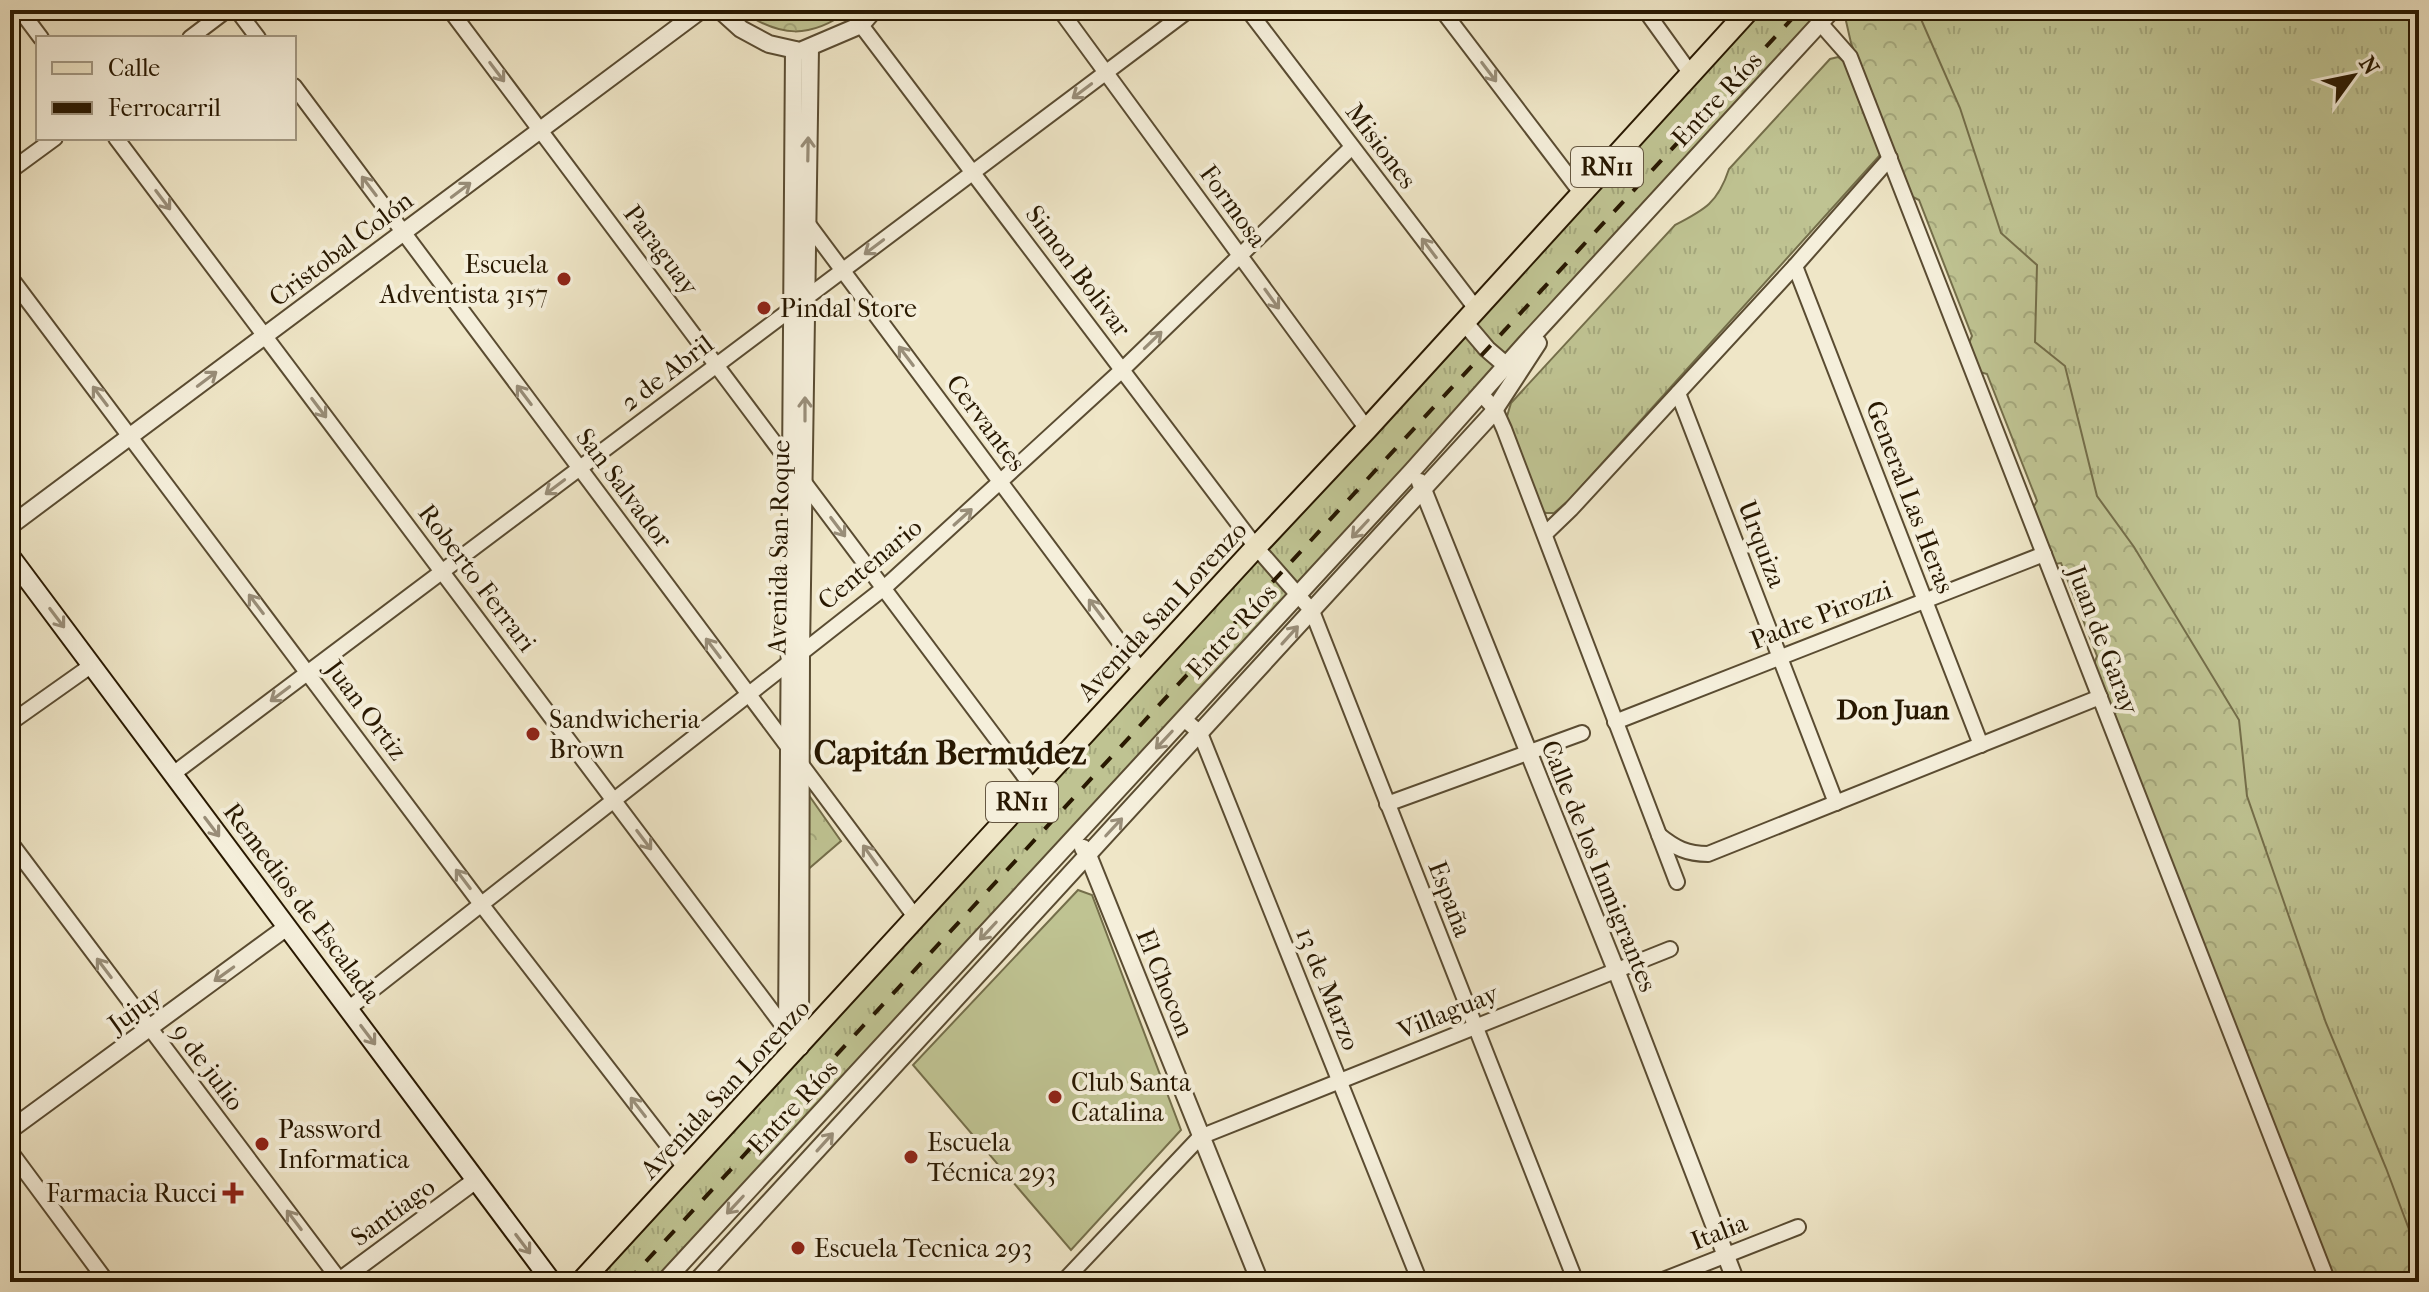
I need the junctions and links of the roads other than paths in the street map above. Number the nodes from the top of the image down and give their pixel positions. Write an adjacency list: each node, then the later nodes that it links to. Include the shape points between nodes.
1 (20, 10): 17 (street)
2 (227, 10): 18 (street)
3 (237, 10): 19 (street)
4 (450, 10): 24 (street, Paraguay, one-way to 24)
5 (701, 10): 24 (street, Cristobal Colón)
6 (720, 10): 20 (street, via 769,44)
7 (874, 10): 16 (street)
8 (1060, 10): 21 (street, Formosa)
9 (1189, 10): 21 (street, 2 de Abril)
10 (1248, 10): 27 (street, Misiones)
11 (1442, 10): 31 (street, one-way to 31)
12 (1645, 10): 22 (street)
13 (1749, 10): 22 (main road, Avenida San Lorenzo / RN11)
14 (1846, 10): 15 (street, Entre Ríos)
15 (1826, 21): 28 (street, Juan de Garay, via 1850,57); 45 (street, Entre Ríos)
16 (861, 25): 20 (street); 30 (street, Simon Bolivar)
17 (40, 36)
18 (193, 36)
19 (256, 36)
20 (802, 49): 32 (street, Avenida San Roque); 33 (street, Avenida San Roque, one-way to 20)
21 (1106, 73): 30 (street, 2 de Abril, one-way to 30); 35 (street, Formosa)
22 (1691, 74): 31 (main road, Avenida San Lorenzo / RN11)
23 (296, 89): 34 (street, San Salvador, one-way to 23)
24 (541, 131): 34 (street, Cristobal Colón, one-way to 24); 43 (street, Paraguay)
25 (52, 140): 29 (street)
26 (118, 140): 42 (street, Roberto Ferrari, one-way to 42)
27 (1352, 147): 35 (street, Centenario); 41 (street, Misiones, one-way to 27)
28 (1890, 158): 36 (street); 60 (street, Juan de Garay)
29 (10, 171)
30 (973, 173): 37 (street, 2 de Abril, one-way to 37); 44 (street, Simon Bolivar)
31 (1582, 194): 41 (main road, Avenida San Lorenzo / RN11)
32 (792, 204): 33 (street, Cervantes); 40 (street, Avenida San Roque)
33 (806, 222): 37 (street, Cervantes); 39 (street, Avenida San Roque)
34 (403, 233): 42 (street, Cristobal Colón); 52 (street, San Salvador, one-way to 34)
35 (1241, 256): 44 (street, Centenario, one-way to 35); 49 (street, Formosa, one-way to 49)
36 (1795, 266): 46 (street); 65 (street, General Las Heras)
37 (842, 271): 39 (street, 2 de Abril); 54 (street, Cervantes, one-way to 37)
38 (10, 277): 50 (street, Juan Ortiz, one-way to 38)
39 (806, 298): 40 (street, 2 de Abril); 55 (street, Avenida San Roque, one-way to 39)
40 (791, 309): 43 (street, 2 de Abril); 51 (street, Avenida San Roque)
41 (1471, 316): 45 (street, via 1487,349); 49 (main road, Avenida San Lorenzo / RN11)
42 (265, 336): 50 (street, Cristobal Colón, one-way to 42); 62 (street, Roberto Ferrari, one-way to 62)
43 (717, 365): 51 (street, Paraguay); 52 (street, 2 de Abril)
44 (1122, 370): 54 (street, Centenario); 59 (street, Simon Bolivar)
45 (1512, 370): 47 (street, Entre Ríos); 48 (street, Entre Ríos)
46 (1678, 393): 58 (street); 68 (street, Urquiza)
47 (1482, 395): 48 (street); 53 (street, Entre Ríos)
48 (1495, 409): 56 (street, Entre Ríos); 58 (street)
49 (1367, 429): 59 (main road, Avenida San Lorenzo / RN11)
50 (130, 436): 57 (street, Cristobal Colón); 71 (street, Juan Ortiz, one-way to 50)
51 (790, 463): 55 (street, Paraguay); 67 (street, Avenida San Roque)
52 (579, 469): 62 (street, 2 de Abril, one-way to 62); 72 (street, San Salvador, one-way to 52)
53 (1412, 471): 56 (street, Calle de los Inmigrantes); 64 (street, Entre Ríos, one-way to 64)
54 (1001, 482): 63 (street, Centenario, one-way to 54); 70 (street, Cervantes, one-way to 54)
55 (805, 483): 63 (street, Paraguay, one-way to 63); 67 (street, Avenida San Roque)
56 (1424, 489): 66 (street, Entre Ríos); 80 (street, Calle de los Inmigrantes)
57 (10, 526)
58 (1545, 534): 75 (street)
59 (1256, 547): 64 (street, España); 70 (main road, Avenida San Lorenzo / RN11)
60 (2044, 554): 65 (street, Padre Pirozzi); 73 (street, Juan de Garay)
61 (10, 556): 69 (main road, Remedios de Escalada, one-way to 69)
62 (442, 572): 71 (street, 2 de Abril); 84 (street, Roberto Ferrari)
63 (884, 588): 67 (street, Centenario); 83 (street, Paraguay)
64 (1299, 594): 66 (street, España); 74 (street, Entre Ríos)
65 (1924, 601): 68 (street, Padre Pirozzi); 79 (street, General Las Heras)
66 (1312, 611): 77 (street, Entre Ríos, one-way to 66); 86 (street, España)
67 (795, 657): 72 (street, Centenario); 81 (street, Avenida San Roque)
68 (1780, 657): 75 (street, Padre Pirozzi); 85 (street, Urquiza)
69 (92, 665): 76 (street); 82 (main road, Remedios de Escalada)
70 (1142, 672): 83 (main road, Avenida San Lorenzo / RN11)
71 (308, 673): 82 (street, 2 de Abril, one-way to 82); 92 (street, Juan Ortiz, one-way to 71)
72 (748, 695): 81 (street, San Salvador); 84 (street, Centenario)
73 (2100, 697): 79 (street); 125 (street, Juan de Garay)
74 (1184, 719): 77 (street, 13 de Marzo); 88 (street, Entre Ríos, one-way to 88)
75 (1615, 722): 87 (street)
76 (10, 723)
77 (1200, 733): 90 (street, Entre Ríos, one-way to 77); 103 (street, 13 de Marzo)
78 (1582, 733): 80 (street)
79 (1981, 745): 85 (street)
80 (1528, 752): 86 (street); 96 (street, Calle de los Inmigrantes)
81 (795, 756): 93 (street, San Salvador, one-way to 81); 101 (street, Avenida San Roque)
82 (173, 774): 94 (main road, Remedios de Escalada, one-way to 94)
83 (1034, 789): 93 (main road, Avenida San Lorenzo / RN11)
84 (614, 800): 92 (street, Centenario); 101 (street, Roberto Ferrari, one-way to 101)
85 (1836, 803): 87 (street, via 1708,854 1690,854)
86 (1387, 804): 98 (street, España)
87 (1658, 835): 91 (street)
88 (1074, 838): 90 (street, El Chocon); 100 (street, Entre Ríos, one-way to 100)
89 (10, 842): 99 (street, 9 de julio, one-way to 89)
90 (1088, 855): 102 (street, Entre Ríos); 105 (street, El Chocon)
91 (1677, 882)
92 (481, 904): 97 (street, Centenario); 108 (street, Juan Ortiz, one-way to 92)
93 (916, 918): 101 (main road, Avenida San Lorenzo / RN11)
94 (287, 927): 97 (main road, Remedios de Escalada); 99 (street, Jujuy, one-way to 99)
95 (1670, 949): 96 (street, Villaguay)
96 (1616, 970): 98 (street, Villaguay); 112 (street, Calle de los Inmigrantes)
97 (348, 1009): 110 (main road, Remedios de Escalada, one-way to 110)
98 (1474, 1027): 103 (street, Villaguay); 122 (street, España)
99 (149, 1029): 104 (street, Jujuy); 113 (street, 9 de julio, one-way to 99)
100 (898, 1029): 102 (street); 107 (street, Entre Ríos)
101 (794, 1039): 108 (main road, Avenida San Lorenzo / RN11)
102 (915, 1044): 109 (street, Entre Ríos, one-way to 102)
103 (1339, 1081): 105 (street, Villaguay); 121 (street, 13 de Marzo)
104 (10, 1130)
105 (1200, 1137): 114 (street, El Chocon); 120 (street)
106 (10, 1151): 115 (street)
107 (781, 1155): 109 (street); 118 (street, Entre Ríos, one-way to 118)
108 (686, 1169): 117 (main road, Avenida San Lorenzo / RN11)
109 (797, 1172): 119 (street, Entre Ríos)
110 (476, 1180): 113 (street, Santiago); 116 (main road, Remedios de Escalada, one-way to 116)
111 (1798, 1227): 112 (street, Italia)
112 (1725, 1256): 123 (street, Italia); 124 (street, Calle de los Inmigrantes)
113 (340, 1281)
114 (1258, 1281)
115 (107, 1282)
116 (552, 1282)
117 (581, 1282)
118 (664, 1282)
119 (696, 1282)
120 (1063, 1282)
121 (1420, 1282)
122 (1576, 1282)
123 (1658, 1282)
124 (1736, 1282)
125 (2328, 1282)

